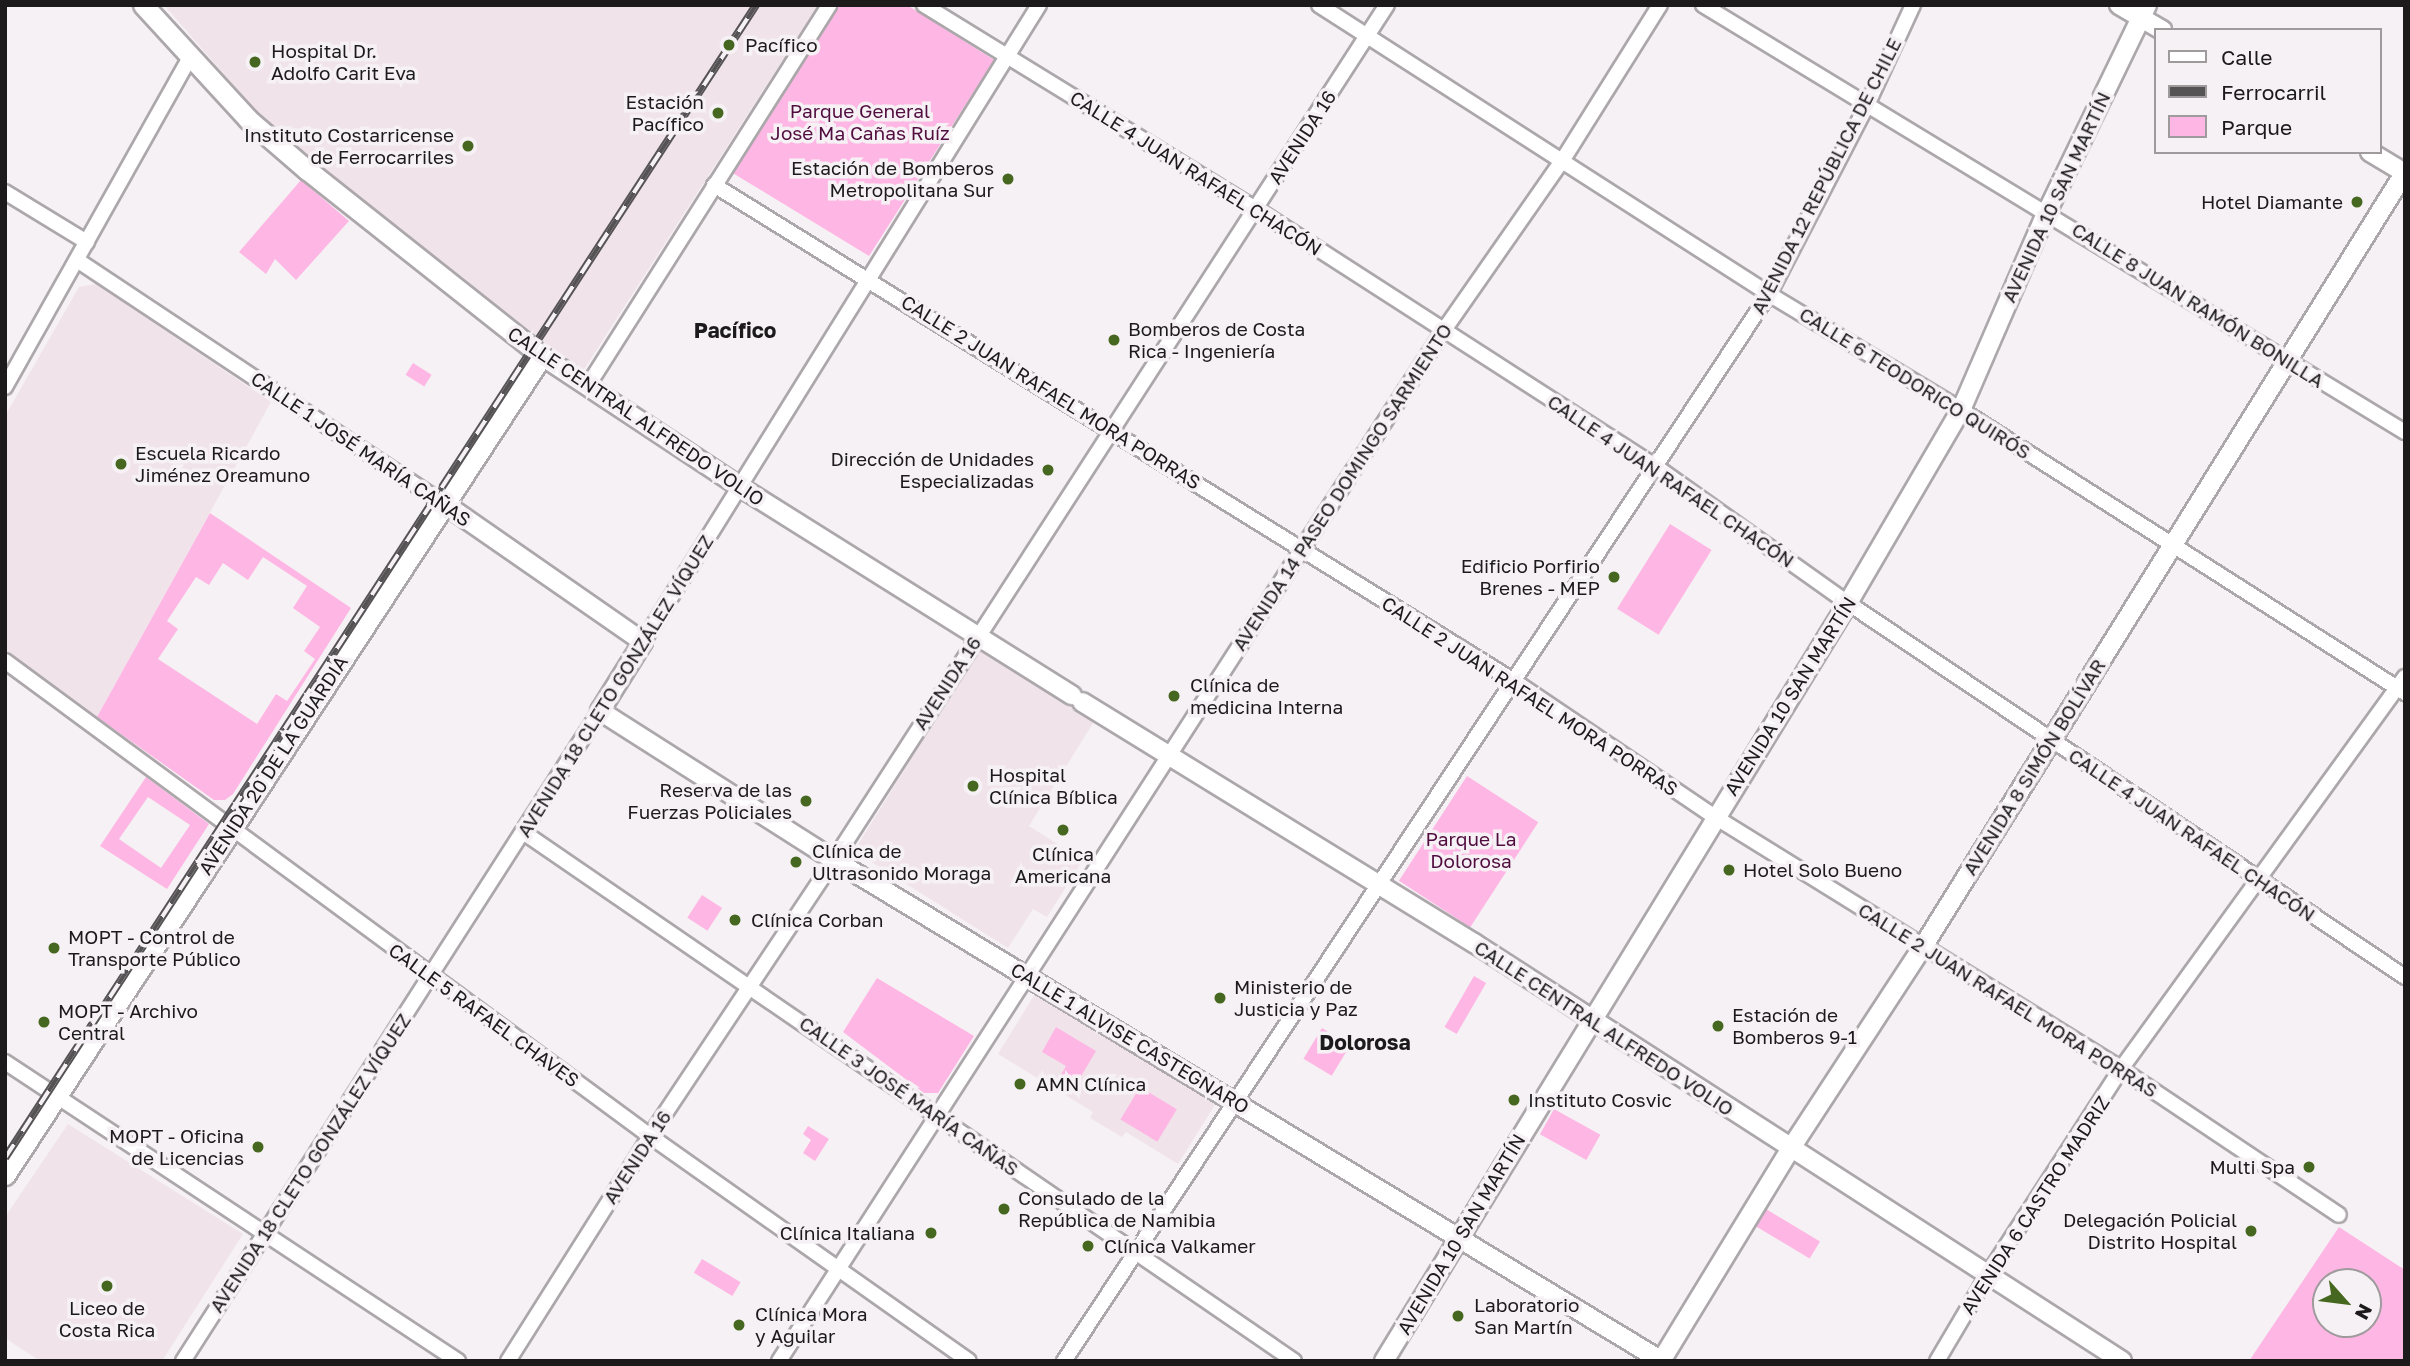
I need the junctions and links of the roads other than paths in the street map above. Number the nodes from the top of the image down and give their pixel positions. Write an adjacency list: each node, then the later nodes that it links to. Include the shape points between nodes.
1 (143, 5): 15 (main road, CALLE CENTRAL ALFREDO VOLIO)
2 (829, 5): 20 (street)
3 (924, 5): 14 (street, CALLE 4 JUAN RAFAEL CHACÓN)
4 (1039, 5): 14 (street, AVENIDA 18 CLETO GONZÁLEZ VÍQUEZ)
5 (1319, 5): 13 (street, CALLE 6 TEODORICO QUIRÓS)
6 (1387, 5): 13 (street, AVENIDA 16)
7 (1660, 5): 18 (street, AVENIDA 14 PASEO DOMINGO SARMIENTO)
8 (1703, 5): 16 (street, CALLE 8 JUAN RAMÓN BONILLA)
9 (1913, 5): 16 (street, AVENIDA 12 REPÚBLICA DE CHILE)
10 (2119, 5): 11 (street)
11 (2144, 11): 12 (street); 23 (street, AVENIDA 10 SAN MARTÍN)
12 (2160, 28)
13 (1367, 36): 18 (street, CALLE 6 TEODORICO QUIRÓS); 22 (street, AVENIDA 16)
14 (1009, 56): 22 (street, CALLE 4 JUAN RAFAEL CHACÓN); 26 (street, AVENIDA 18 CLETO GONZÁLEZ VÍQUEZ)
15 (190, 58): 24 (street); 29 (main road, CALLE CENTRAL ALFREDO VOLIO, via 248,119 307,170)
16 (1867, 105): 23 (street, CALLE 8 JUAN RAMÓN BONILLA); 27 (street, AVENIDA 12 REPÚBLICA DE CHILE)
17 (2374, 154): 19 (street)
18 (1562, 161): 27 (street, CALLE 6 TEODORICO QUIRÓS); 28 (street, AVENIDA 14 PASEO DOMINGO SARMIENTO)
19 (2405, 172): 30 (street, AVENIDA 8 SIMÓN BOLÍVAR)
20 (714, 185): 26 (street, CALLE 2 JUAN RAFAEL MORA PORRAS); 32 (street)
21 (5, 192): 24 (street)
22 (1256, 209): 28 (street, CALLE 4 JUAN RAFAEL CHACÓN); 34 (street, AVENIDA 16)
23 (2046, 214): 30 (street, CALLE 8 JUAN RAMÓN BONILLA); 33 (street, AVENIDA 10 SAN MARTÍN)
24 (86, 242): 25 (street)
25 (77, 260): 31 (street); 38 (street, CALLE 1 JOSÉ MARÍA CAÑAS)
26 (870, 279): 34 (street, CALLE 2 JUAN RAFAEL MORA PORRAS); 37 (street, AVENIDA 18 CLETO GONZÁLEZ VÍQUEZ)
27 (1769, 294): 33 (street, CALLE 6 TEODORICO QUIRÓS); 36 (street, AVENIDA 12 REPÚBLICA DE CHILE)
28 (1444, 330): 36 (street, CALLE 4 JUAN RAFAEL CHACÓN); 40 (street, AVENIDA 14 PASEO DOMINGO SARMIENTO)
29 (542, 356): 32 (street, CALLE CENTRAL ALFREDO VOLIO); 38 (main road, AVENIDA 20 DE LA GUARDIA)
30 (2288, 361): 35 (street, CALLE 8 JUAN RAMÓN BONILLA); 39 (street, AVENIDA 8 SIMÓN BOLÍVAR)
31 (5, 387)
32 (587, 387): 37 (street, CALLE CENTRAL ALFREDO VOLIO)
33 (1961, 410): 39 (street, CALLE 6 TEODORICO QUIRÓS); 41 (street, AVENIDA 10 SAN MARTÍN)
34 (1110, 429): 40 (street, CALLE 2 JUAN RAFAEL MORA PORRAS); 42 (street, AVENIDA 16)
35 (2405, 432)
36 (1655, 466): 41 (street, CALLE 4 JUAN RAFAEL CHACÓN); 45 (street, AVENIDA 12 REPÚBLICA DE CHILE)
37 (740, 487): 42 (street, CALLE CENTRAL ALFREDO VOLIO); 43 (street, AVENIDA 18 CLETO GONZÁLEZ VÍQUEZ)
38 (446, 505): 43 (street, CALLE 1 JOSÉ MARÍA CAÑAS); 51 (main road, AVENIDA 20 DE LA GUARDIA)
39 (2172, 544): 46 (street, CALLE 6 TEODORICO QUIRÓS); 48 (street, AVENIDA 8 SIMÓN BOLÍVAR)
40 (1302, 549): 45 (street, CALLE 2 JUAN RAFAEL MORA PORRAS); 49 (street, AVENIDA 14 PASEO DOMINGO SARMIENTO)
41 (1848, 603): 48 (street, CALLE 4 JUAN RAFAEL CHACÓN); 50 (street, AVENIDA 10 SAN MARTÍN)
42 (976, 637): 49 (street, CALLE CENTRAL ALFREDO VOLIO); 53 (street, AVENIDA 16)
43 (643, 642): 47 (street, AVENIDA 18 CLETO GONZÁLEZ VÍQUEZ)
44 (5, 661): 51 (street, CALLE 5 RAFAEL CHAVES)
45 (1514, 681): 50 (street, CALLE 2 JUAN RAFAEL MORA PORRAS); 55 (street, AVENIDA 12 REPÚBLICA DE CHILE)
46 (2402, 686): 54 (street, AVENIDA 6 CASTRO MADRIZ)
47 (600, 711): 52 (street, AVENIDA 18 CLETO GONZÁLEZ VÍQUEZ); 53 (street, CALLE 1 ALVISE CASTEGNARO)
48 (2052, 740): 54 (street, CALLE 4 JUAN RAFAEL CHACÓN); 56 (street, AVENIDA 8 SIMÓN BOLÍVAR)
49 (1169, 754): 55 (street, CALLE CENTRAL ALFREDO VOLIO); 57 (street, AVENIDA 14 PASEO DOMINGO SARMIENTO)
50 (1714, 817): 56 (street, CALLE 2 JUAN RAFAEL MORA PORRAS); 61 (street, AVENIDA 10 SAN MARTÍN)
51 (233, 826): 58 (street, CALLE 5 RAFAEL CHAVES); 64 (main road, AVENIDA 20 DE LA GUARDIA)
52 (523, 832): 58 (street, AVENIDA 18 CLETO GONZÁLEZ VÍQUEZ); 60 (street, CALLE 3 JOSÉ MARÍA CAÑAS)
53 (834, 860): 57 (street, CALLE 1 ALVISE CASTEGNARO); 60 (street, AVENIDA 16)
54 (2256, 878): 59 (street, CALLE 4 JUAN RAFAEL CHACÓN); 63 (street, AVENIDA 6 CASTRO MADRIZ)
55 (1380, 883): 61 (street, CALLE CENTRAL ALFREDO VOLIO); 65 (street, AVENIDA 12 REPÚBLICA DE CHILE)
56 (1924, 945): 63 (street, CALLE 2 JUAN RAFAEL MORA PORRAS); 68 (street, AVENIDA 8 SIMÓN BOLÍVAR)
57 (1027, 974): 65 (street, CALLE 1 ALVISE CASTEGNARO); 66 (street, AVENIDA 14 PASEO DOMINGO SARMIENTO)
58 (429, 976): 67 (street, CALLE 5 RAFAEL CHAVES); 71 (street, AVENIDA 18 CLETO GONZÁLEZ VÍQUEZ)
59 (2405, 977)
60 (750, 986): 66 (street, CALLE 3 JOSÉ MARÍA CAÑAS); 67 (street, AVENIDA 16)
61 (1592, 1019): 68 (street, CALLE CENTRAL ALFREDO VOLIO); 72 (street, AVENIDA 10 SAN MARTÍN)
62 (5, 1062): 64 (street)
63 (2121, 1069): 70 (street, CALLE 2 JUAN RAFAEL MORA PORRAS); 75 (street, AVENIDA 6 CASTRO MADRIZ)
64 (57, 1095): 69 (main road, AVENIDA 20 DE LA GUARDIA); 71 (street)
65 (1236, 1102): 72 (street, CALLE 1 ALVISE CASTEGNARO); 73 (street, AVENIDA 12 REPÚBLICA DE CHILE)
66 (937, 1116): 73 (street, CALLE 3 JOSÉ MARÍA CAÑAS); 74 (street, AVENIDA 14 PASEO DOMINGO SARMIENTO)
67 (650, 1136): 74 (street, CALLE 5 RAFAEL CHAVES); 78 (street, AVENIDA 16)
68 (1791, 1148): 75 (street, CALLE CENTRAL ALFREDO VOLIO); 84 (street, AVENIDA 8 SIMÓN BOLÍVAR)
69 (5, 1175)
70 (2339, 1215)
71 (266, 1233): 76 (street, AVENIDA 18 CLETO GONZÁLEZ VÍQUEZ); 77 (street)
72 (1461, 1236): 83 (street, AVENIDA 10 SAN MARTÍN); 84 (street, CALLE 1 ALVISE CASTEGNARO)
73 (1135, 1253): 81 (street, AVENIDA 12 REPÚBLICA DE CHILE); 82 (street, CALLE 3 JOSÉ MARÍA CAÑAS)
74 (840, 1267): 79 (street, AVENIDA 14 PASEO DOMINGO SARMIENTO); 80 (street, CALLE 5 RAFAEL CHAVES)
75 (1989, 1273): 85 (street, AVENIDA 6 CASTRO MADRIZ); 86 (street, CALLE CENTRAL ALFREDO VOLIO)
76 (183, 1361)
77 (458, 1361)
78 (508, 1361)
79 (779, 1361)
80 (969, 1361)
81 (1064, 1361)
82 (1294, 1361)
83 (1384, 1361)
84 (1661, 1361)
85 (1937, 1361)
86 (2122, 1361)

